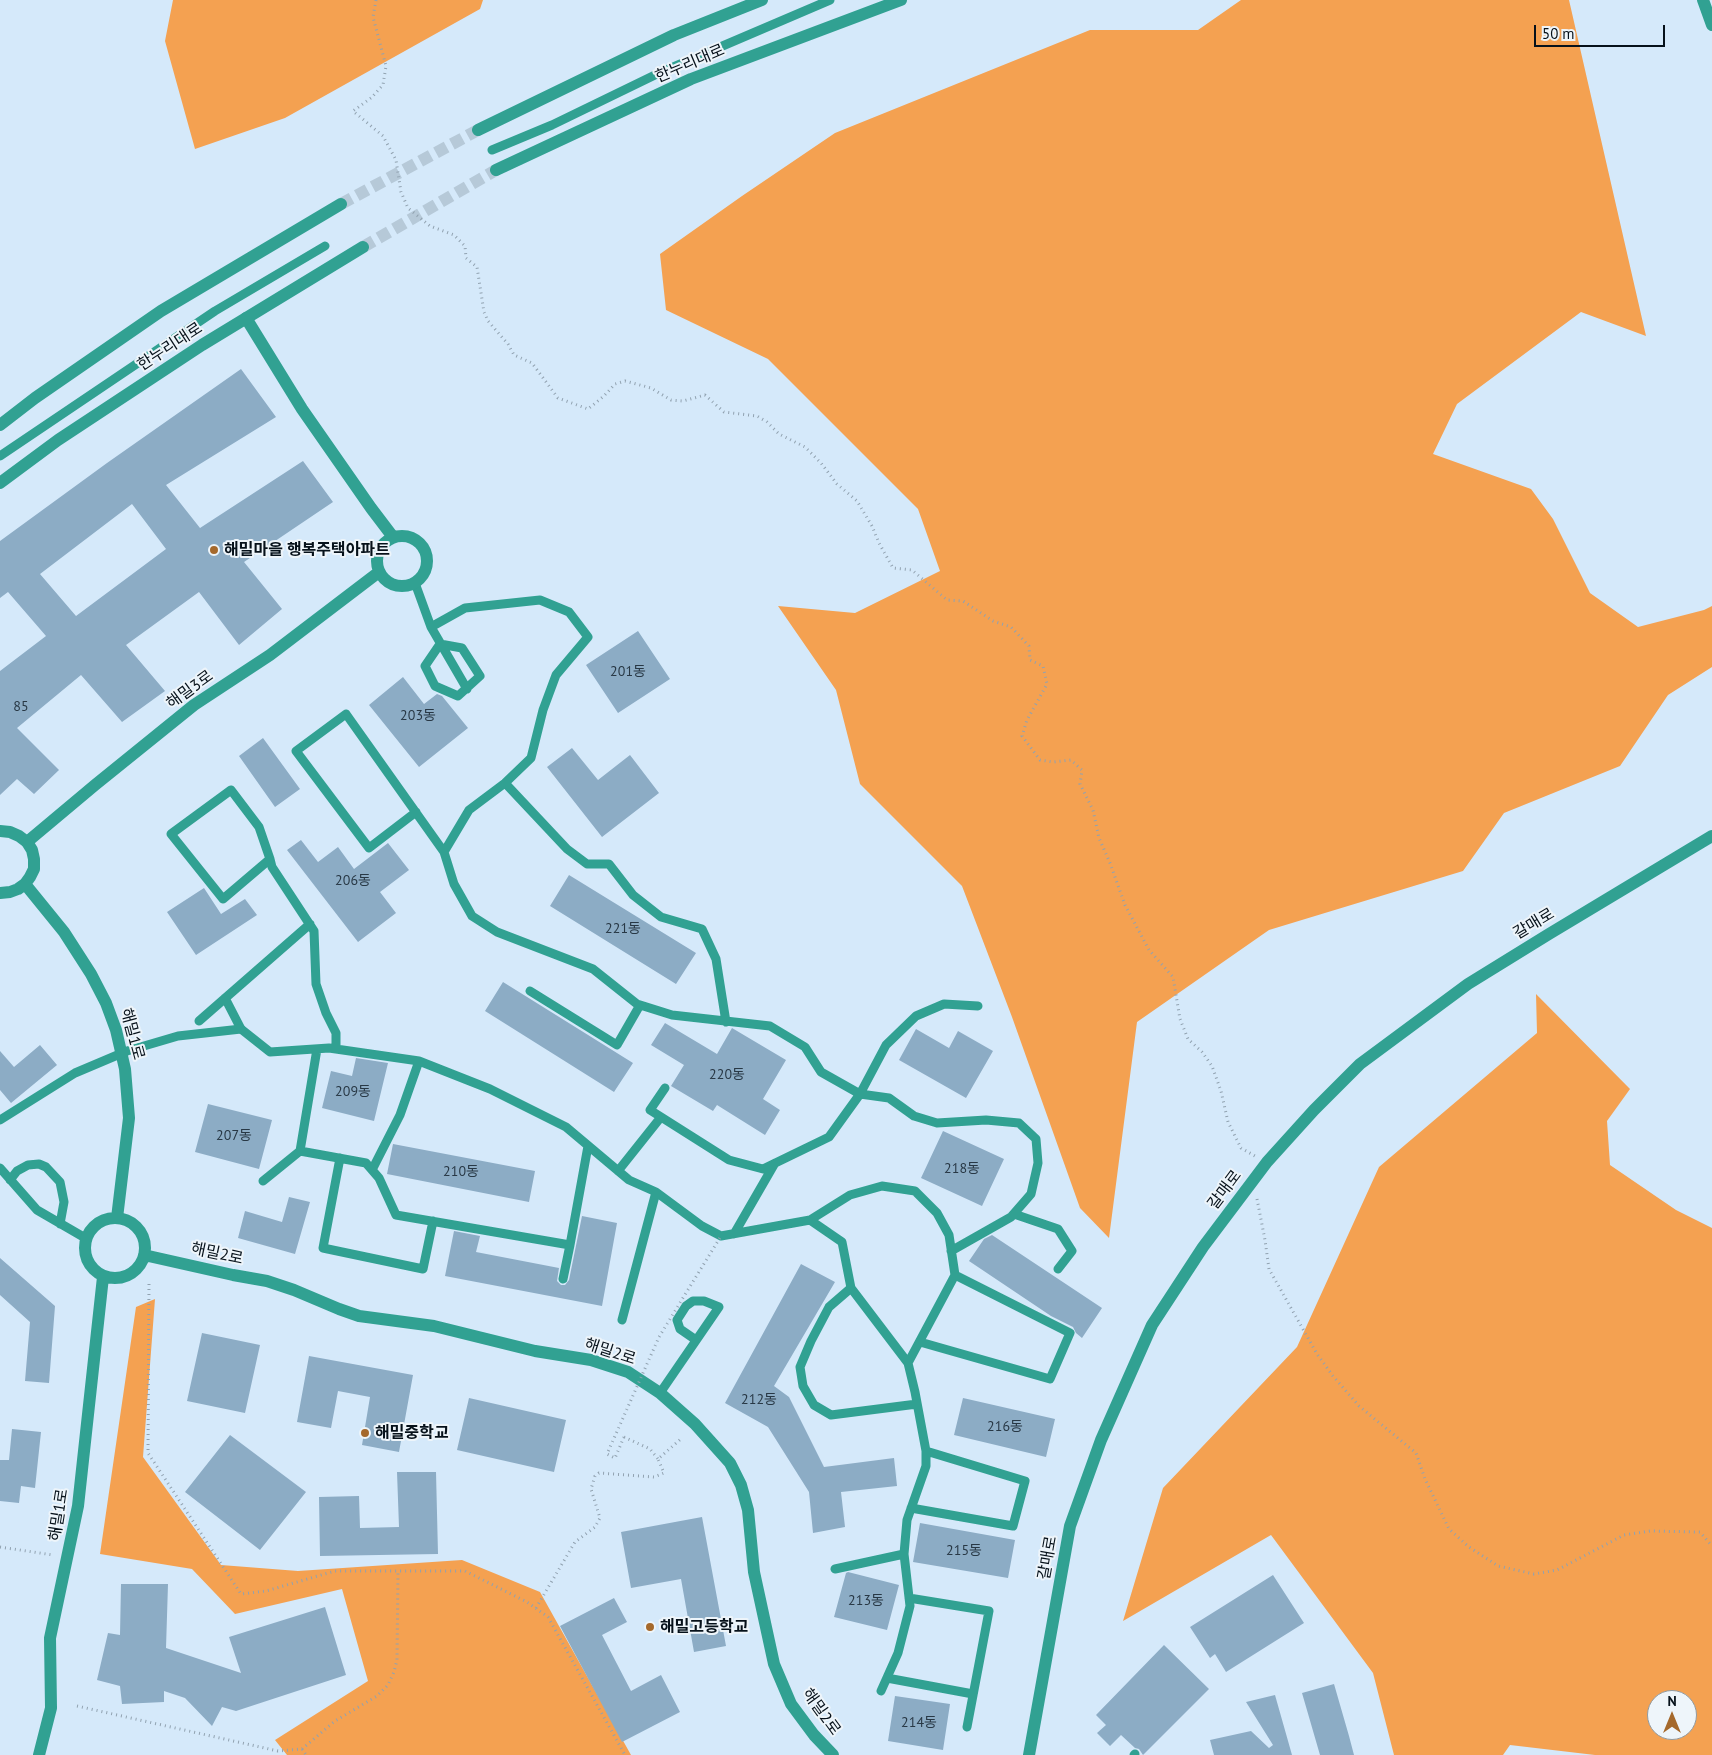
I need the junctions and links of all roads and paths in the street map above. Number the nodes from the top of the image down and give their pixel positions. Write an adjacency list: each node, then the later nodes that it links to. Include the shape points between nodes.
1 (376, 0): 50 (path, via 373,17 386,66 383,85 353,111 383,136 396,160 401,192 408,208 430,226 454,235 465,246 466,258 477,267 488,321 514,355 532,363 558,398 588,408 615,384 625,381 651,388 671,400 705,396 724,412 757,416 779,434 805,448 857,501 893,568 912,570 947,600 963,601 993,621 1011,627 1029,646 1030,660 1043,666 1047,684 1022,736 1040,760 1071,760 1082,770 1080,784 1093,810 1098,838 1125,905 1149,950 1173,977 1180,1018 1188,1039 1212,1066 1228,1122 1242,1148)
2 (762, 0): 7 (street, 한누리대로, via 674,35)
3 (830, 0): 8 (lane, via 657,74)
4 (901, 0): 9 (street, 한누리대로, via 691,79)
5 (1703, 0): 6 (street)
6 (1712, 26)
7 (478, 130)
8 (492, 150)
9 (496, 170)
10 (341, 204): 14 (street, 한누리대로, via 161,311)
11 (325, 246): 15 (lane, via 215,310)
12 (363, 247): 13 (street, 한누리대로)
13 (246, 318): 16 (street, 한누리대로, via 58,440); 17 (street, via 302,408)
14 (0, 425)
15 (0, 456)
16 (0, 483)
17 (393, 537): 18 (street, via 386,541 377,555); 19 (street, via 410,537 423,547 427,562 421,578)
18 (379, 572): 19 (street, via 390,584 407,586); 27 (street, 해밀3로, via 270,655 194,705)
19 (415, 583): 20 (lane)
20 (431, 627): 21 (lane); 23 (lane, via 465,608 540,600 569,612 588,637 556,676 543,710 531,758)
21 (440, 644): 22 (lane); 22 (lane, via 462,648 480,676); 22 (lane, via 425,666 435,686 458,696)
22 (467, 689)
23 (505, 783): 28 (lane, via 469,810); 38 (lane, via 567,849 588,864 609,864 633,895 661,917 702,929 716,959)
24 (416, 812): 24 (lane, via 346,714 296,751 370,848); 28 (lane)
25 (0, 831): 27 (street, via 10,832)
26 (1712, 836): 50 (street, 갈매로, via 1468,984 1360,1064)
27 (27, 842): 30 (street, via 32,850 34,868)
28 (444, 852): 35 (lane, via 454,884 472,916 497,932 593,968)
29 (270, 860): 29 (lane, via 223,899 171,834 231,790 259,827); 32 (lane)
30 (25, 884): 31 (street, via 18,890); 60 (street, 해밀1로, via 64,932 91,974 116,1030 125,1069 129,1118)
31 (0, 893)
32 (310, 924): 34 (lane); 41 (lane, via 314,931 316,984 336,1033)
33 (530, 991): 35 (lane, via 617,1045)
34 (225, 998): 37 (lane); 39 (lane)
35 (640, 1005): 38 (lane, via 672,1015)
36 (978, 1006): 44 (lane, via 944,1004 916,1016 886,1045)
37 (199, 1021)
38 (726, 1022): 44 (lane, via 770,1026 805,1047 821,1072)
39 (241, 1029): 40 (lane, via 270,1052); 46 (lane, bridge, via 178,1036 127,1050 75,1073)
40 (317, 1049): 41 (lane); 48 (lane)
41 (336, 1049): 42 (lane)
42 (418, 1061): 47 (lane, via 490,1089 566,1127); 53 (lane, via 400,1115)
43 (665, 1088): 45 (lane, via 650,1110)
44 (860, 1094): 51 (lane, via 829,1137); 59 (lane, via 889,1098 914,1116 937,1123 986,1120 1019,1123 1036,1139 1038,1163 1031,1194)
45 (661, 1117): 51 (lane, via 729,1160 764,1169); 54 (lane)
46 (0, 1120)
47 (588, 1146): 54 (lane); 67 (lane)
48 (300, 1151): 49 (lane); 57 (lane)
49 (340, 1158): 53 (lane, via 366,1163); 62 (lane, via 323,1248 424,1269)
50 (1267, 1162): 56 (street, 갈매로)
51 (775, 1163): 64 (lane)
52 (0, 1168): 55 (lane)
53 (372, 1170): 62 (lane, via 396,1215)
54 (618, 1172): 58 (lane)
55 (10, 1180): 63 (lane, via 37,1210); 63 (lane, via 28,1165 46,1166 60,1182 64,1202)
56 (1253, 1180): 86 (path, via 1269,1269 1317,1354 1358,1406 1416,1453 1449,1528 1469,1547 1498,1566 1534,1574 1557,1570 1624,1535 1650,1531 1700,1532); 104 (street, 갈매로, via 1203,1247 1152,1325 1101,1440 1070,1526)
57 (263, 1181)
58 (656, 1192): 65 (lane); 76 (lane)
59 (1014, 1214): 68 (lane); 70 (lane, via 1058,1229 1072,1251)
60 (117, 1218): 66 (street, via 94,1226); 69 (street, via 132,1223 139,1230 144,1239)
61 (810, 1220): 64 (lane); 68 (lane, via 850,1195 882,1186 915,1191 937,1213 949,1235); 75 (lane, via 842,1242)
62 (433, 1222): 67 (lane)
63 (60, 1224): 66 (lane)
64 (734, 1234): 65 (lane)
65 (721, 1236): 84 (path, bridge, via 659,1337 607,1454 615,1458 624,1437 650,1449)
66 (87, 1239): 72 (street, via 85,1253 88,1262)
67 (570, 1245): 73 (lane)
68 (951, 1251): 71 (lane)
69 (144, 1255): 72 (street, via 139,1267 131,1274 122,1278); 80 (street, 해밀2로, via 267,1280 359,1316 434,1326 535,1352 591,1360 628,1372)
70 (1058, 1269)
71 (955, 1275): 78 (lane); 78 (lane, via 1070,1333 1050,1379)
72 (103, 1277): 89 (street, 해밀1로, via 78,1506)
73 (563, 1279)
74 (149, 1284): 91 (path, via 148,1453 241,1594 266,1591 335,1571)
75 (852, 1288): 79 (lane); 81 (lane, via 829,1307 811,1341 800,1367 803,1386 814,1405 831,1415)
76 (622, 1320)
77 (696, 1340): 77 (lane, via 700,1334 719,1307 704,1301 693,1301 686,1306 677,1320 680,1329); 80 (lane)
78 (920, 1342): 79 (lane)
79 (908, 1363): 81 (lane)
80 (660, 1393): 103 (street, 해밀2로, via 724,1456 741,1485 748,1510 754,1572 774,1664 791,1704)
81 (917, 1404): 83 (lane)
82 (682, 1438): 84 (path)
83 (926, 1452): 85 (lane, via 926,1466); 85 (lane, via 1025,1481 1013,1526)
84 (658, 1459): 93 (path, via 664,1473 654,1477 599,1473 596,1476 591,1489 600,1518 595,1527 575,1542)
85 (911, 1508): 88 (lane)
86 (1712, 1546)
87 (0, 1548): 89 (path)
88 (904, 1554): 90 (lane); 92 (lane)
89 (68, 1557): 100 (street, 해밀1로, via 50,1638 51,1708)
90 (835, 1569)
91 (398, 1571): 93 (path, via 466,1571); 99 (path, via 397,1660 388,1685 377,1696 334,1721)
92 (909, 1598): 94 (lane, via 910,1606 898,1653); 96 (lane, via 989,1610)
93 (536, 1608): 102 (path, via 548,1617)
94 (887, 1678): 95 (lane); 96 (lane)
95 (881, 1691)
96 (973, 1694): 98 (lane)
97 (77, 1706): 99 (path, via 278,1751)
98 (967, 1727)
99 (302, 1749): 101 (path)
100 (39, 1755)
101 (306, 1755)
102 (625, 1755)
103 (832, 1755)
104 (1028, 1755)

